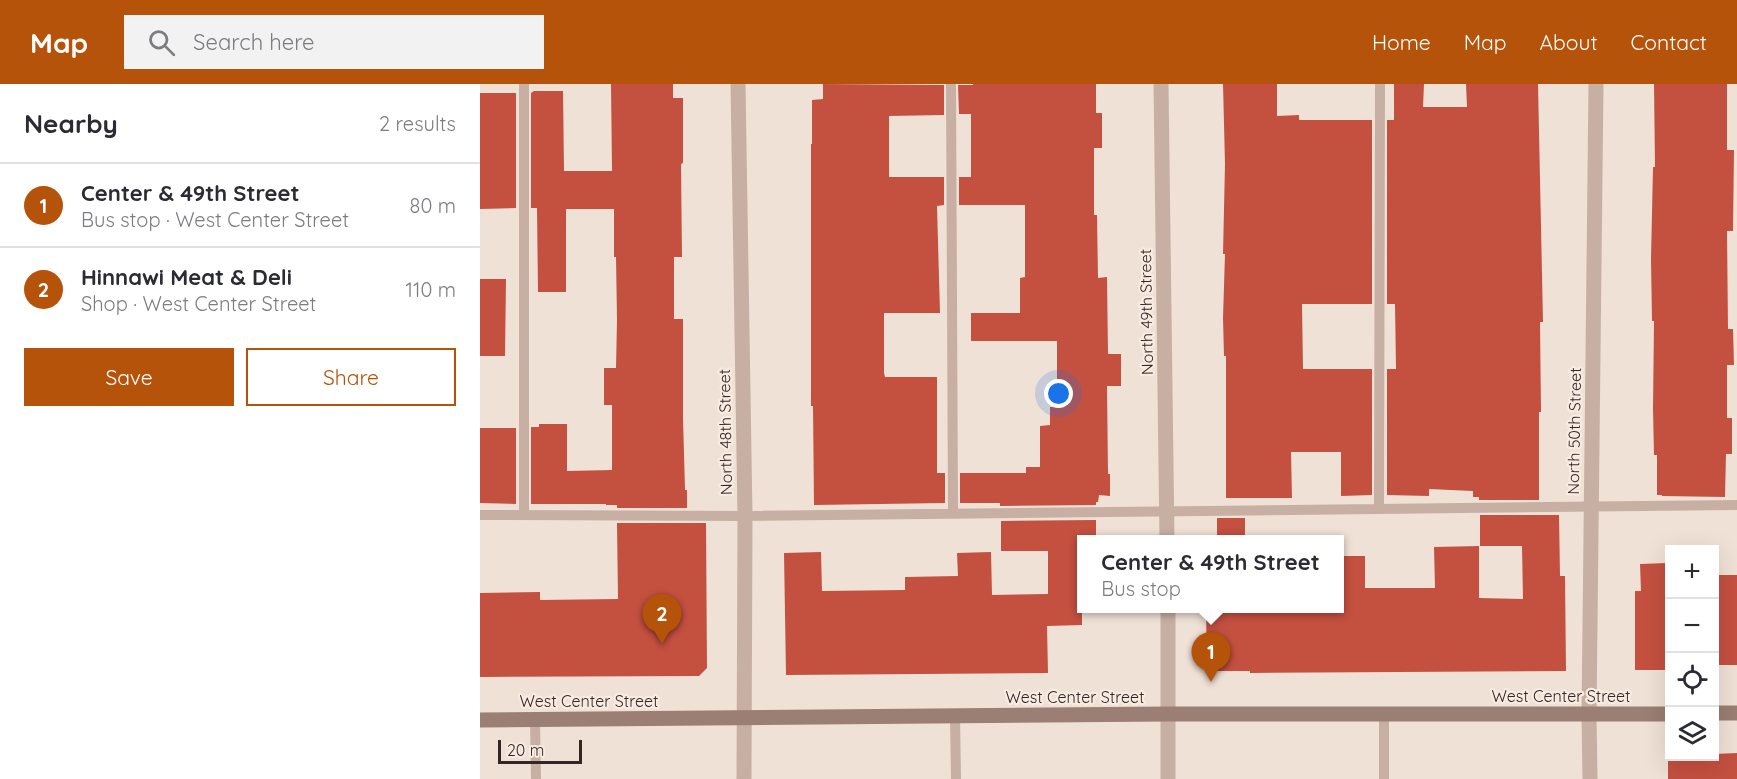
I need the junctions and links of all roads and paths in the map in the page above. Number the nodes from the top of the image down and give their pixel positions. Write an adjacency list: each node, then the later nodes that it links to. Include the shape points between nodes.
1 (524, 84): 12 (lane)
2 (738, 84): 14 (street, North 48th Street)
3 (951, 84): 11 (lane)
4 (1161, 84): 10 (street, North 49th Street)
5 (1380, 84): 9 (lane)
6 (1596, 84): 8 (street, North 50th Street)
7 (1737, 505): 8 (lane)
8 (1591, 507): 9 (lane); 22 (street, North 50th Street)
9 (1379, 509): 10 (lane)
10 (1167, 511): 11 (lane); 15 (street, North 49th Street)
11 (953, 513): 14 (lane)
12 (524, 514): 13 (lane); 14 (lane)
13 (480, 515)
14 (745, 516): 24 (street, North 48th Street)
15 (1167, 535)
16 (1168, 613): 20 (street)
17 (1384, 713): 20 (street, West Center Street); 22 (street, West Center Street); 31 (lane)
18 (1719, 713): 19 (street)
19 (1737, 713)
20 (1168, 714): 23 (street, West Center Street); 30 (street)
21 (1665, 714): 22 (street, West Center Street)
22 (1589, 715): 32 (street, North 50th Street)
23 (955, 716): 24 (street, West Center Street); 29 (lane)
24 (744, 718): 26 (street, West Center Street); 28 (street, North 48th Street)
25 (480, 720): 26 (street, West Center Street)
26 (534, 720): 27 (lane)
27 (536, 779)
28 (744, 779)
29 (956, 779)
30 (1168, 779)
31 (1384, 779)
32 (1590, 779)

